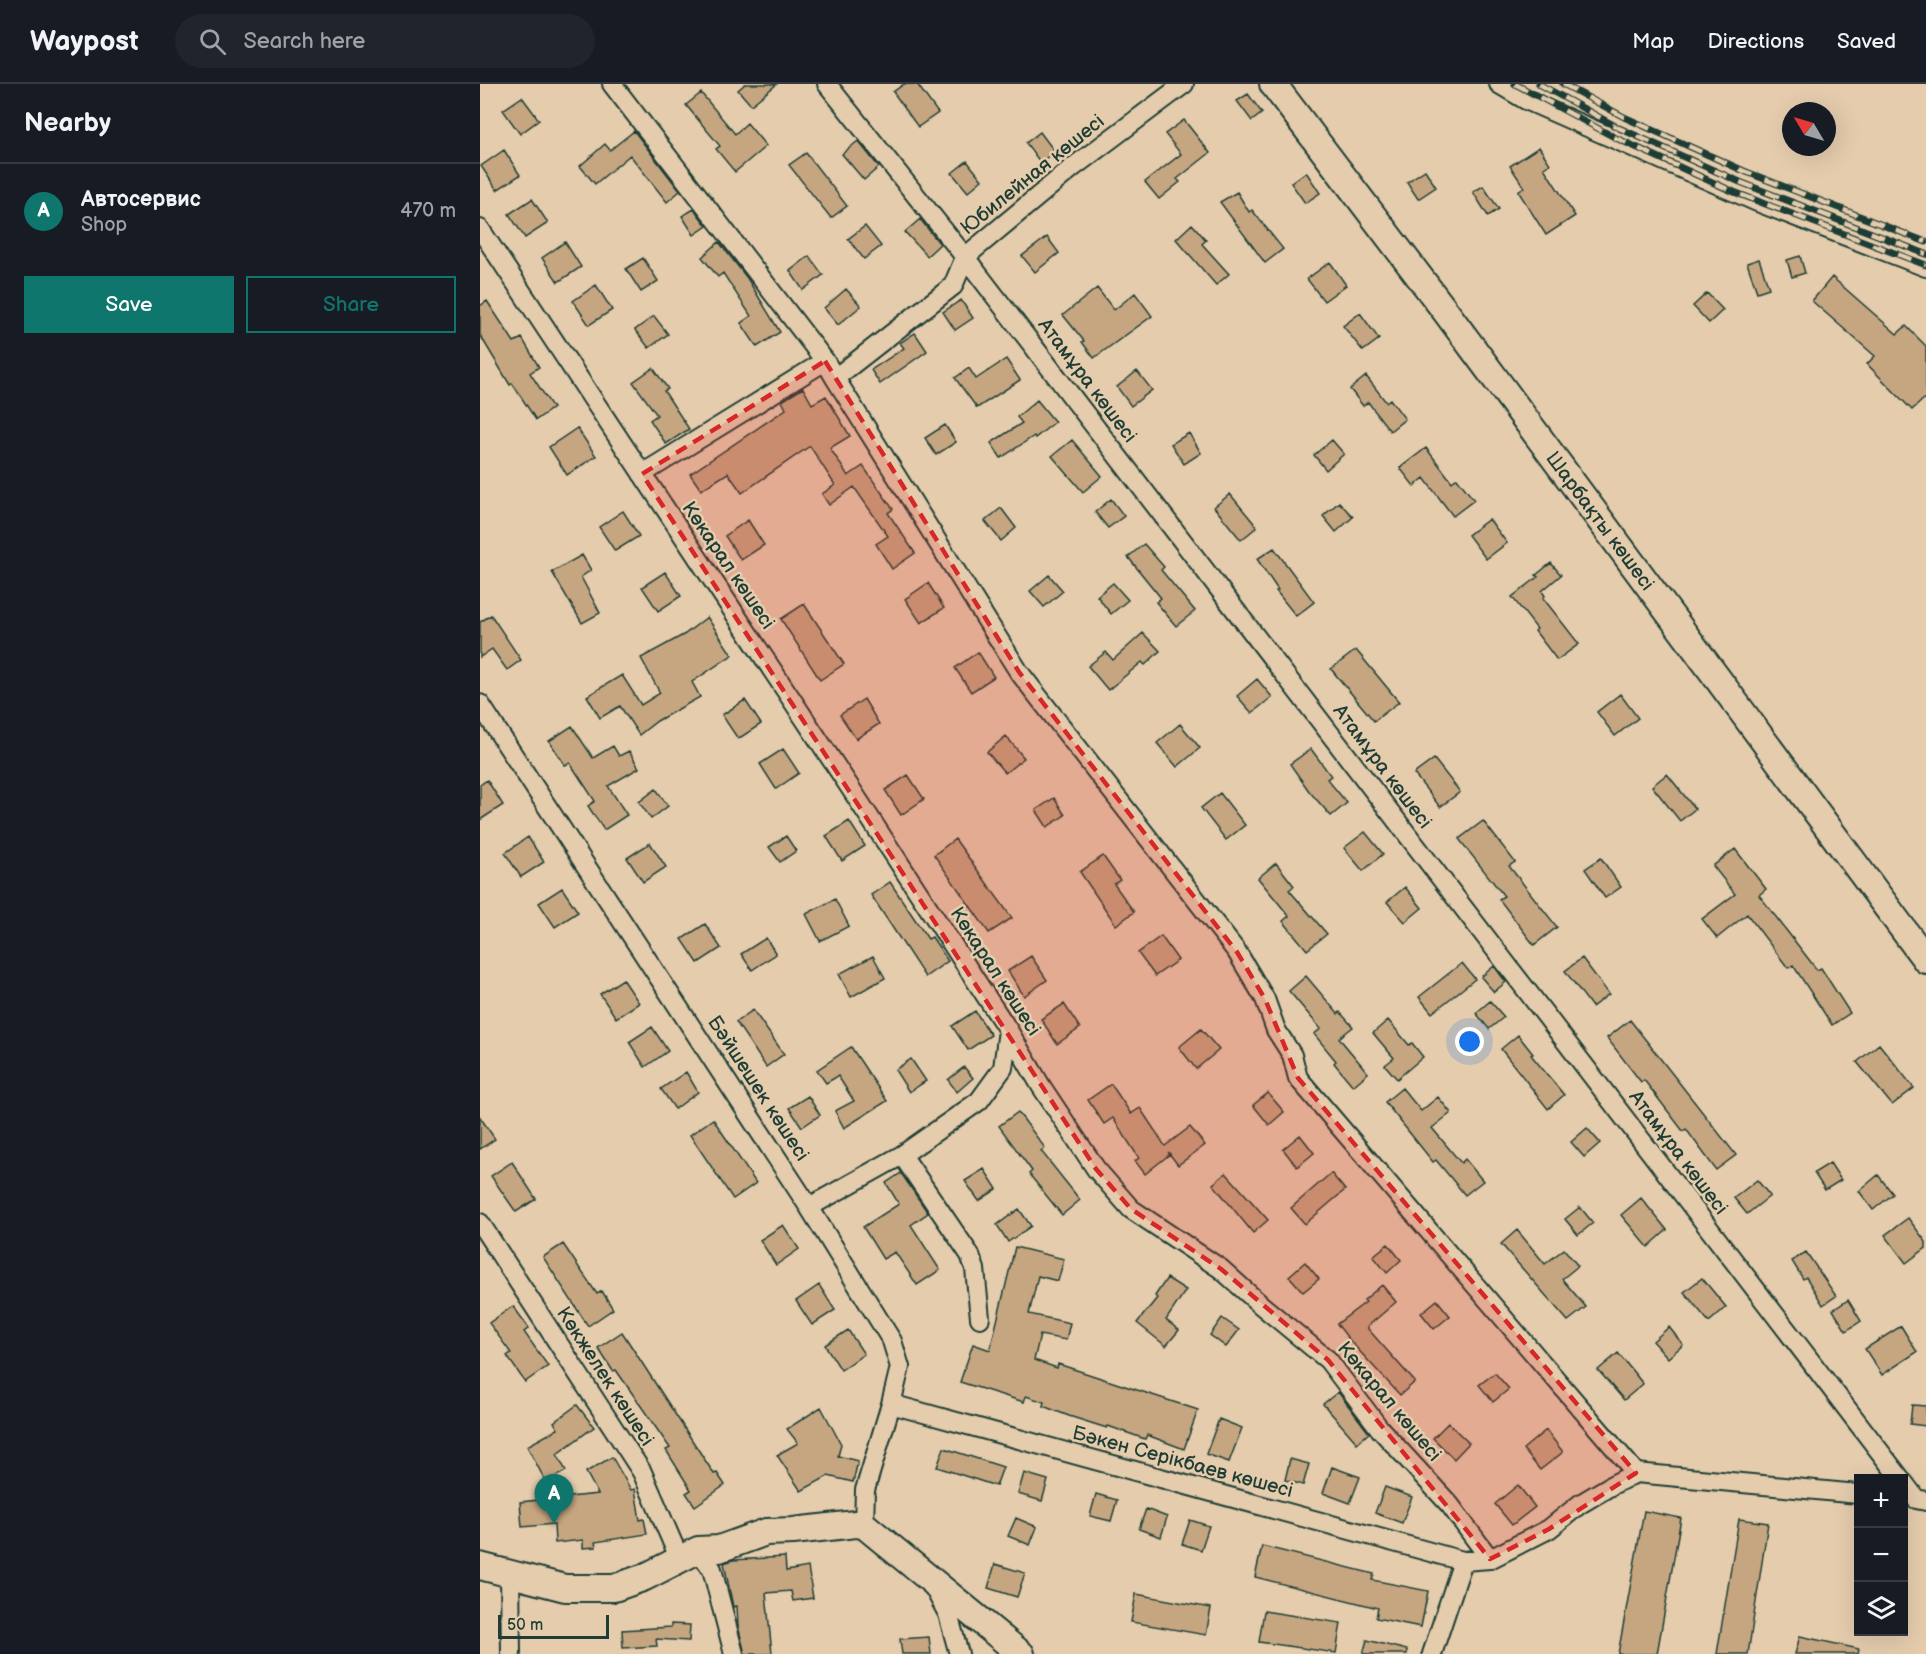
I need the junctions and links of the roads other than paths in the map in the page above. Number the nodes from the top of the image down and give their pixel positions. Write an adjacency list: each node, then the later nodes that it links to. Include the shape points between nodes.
1 (612, 84): 9 (street)
2 (827, 84): 7 (street, Атамұра көшесі)
3 (1184, 84): 7 (street, Юбилейная көшесі, via 1072,168)
4 (1272, 84): 13 (street, Шарбақты көшесі, via 1446,312)
5 (1499, 84): 8 (street, via 1526,100 1755,201)
6 (480, 228): 11 (street, Көкарал көшесі)
7 (965, 257): 10 (street, via 953,286); 21 (street, Атамұра көшесі)
8 (1926, 267)
9 (825, 361): 10 (street); 11 (street)
10 (835, 378): 20 (street, via 1020,672 1237,952 1265,999 1276,1030 1292,1055 1298,1078)
11 (642, 474): 14 (street, Көкарал көшесі)
12 (480, 704): 16 (street, Бәйшешек көшесі)
13 (1926, 960)
14 (1008, 1030): 15 (street, via 1004,1068 979,1101); 25 (street, Көкарал көшесі, via 1096,1169 1131,1209 1221,1269 1328,1360 1380,1429 1450,1505)
15 (902, 1155): 16 (street); 18 (street, via 970,1255)
16 (809, 1207): 19 (street, Бәйшешек көшесі, via 892,1341 900,1367)
17 (480, 1223): 24 (street, Көкжелек көшесі, via 642,1472)
18 (980, 1318)
19 (891, 1404): 23 (street, Бәйшешек көшесі, via 865,1491); 26 (street, Бәкен Серікбаев көшесі)
20 (1636, 1473): 22 (street); 25 (street, via 1580,1504 1549,1529)
21 (1896, 1474)
22 (1854, 1494)
23 (864, 1525): 24 (street, via 766,1532); 29 (street)
24 (689, 1555): 28 (street, via 614,1588 565,1588); 31 (street, Көкжелек көшесі, via 712,1569)
25 (1490, 1559): 26 (street)
26 (1463, 1561): 34 (street)
27 (480, 1566): 28 (street)
28 (510, 1574): 30 (street)
29 (928, 1578): 32 (street, via 948,1614); 33 (street)
30 (511, 1654)
31 (734, 1654)
32 (959, 1654)
33 (1021, 1654)
34 (1432, 1654)

